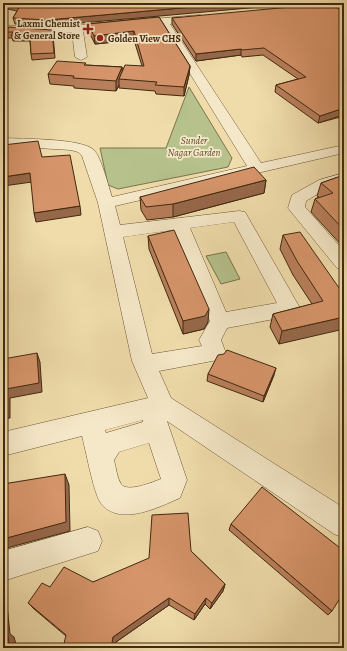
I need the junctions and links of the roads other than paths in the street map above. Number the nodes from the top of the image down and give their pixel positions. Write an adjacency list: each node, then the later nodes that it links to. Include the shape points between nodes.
1 (303, 3): 2 (street, via 284,9)
2 (315, 6)
3 (210, 17): 4 (street)
4 (163, 21): 6 (street); 11 (street)
5 (3, 28): 6 (street, via 48,31)
6 (77, 28): 7 (street)
7 (81, 57)
8 (3, 142): 14 (street, via 71,146 82,149 89,154)
9 (344, 149): 10 (street)
10 (324, 154): 11 (street); 12 (street)
11 (257, 169): 14 (street)
12 (344, 171)
13 (344, 178): 17 (street, via 326,184 298,199 296,208)
14 (106, 203): 16 (street)
15 (179, 224): 16 (street); 18 (street); 18 (street, via 239,216 290,308)
16 (113, 232): 19 (street)
17 (344, 263)
18 (220, 321): 19 (street, via 213,347)
19 (143, 358): 20 (street)
20 (157, 415): 21 (street); 23 (street, via 108,444 108,448); 23 (street, via 174,480 171,489 135,501 121,501 110,493); 24 (street)
21 (91, 423): 22 (street); 23 (street)
22 (3, 444)
23 (100, 456)
24 (344, 524)
25 (88, 541): 26 (street)
26 (3, 566)

